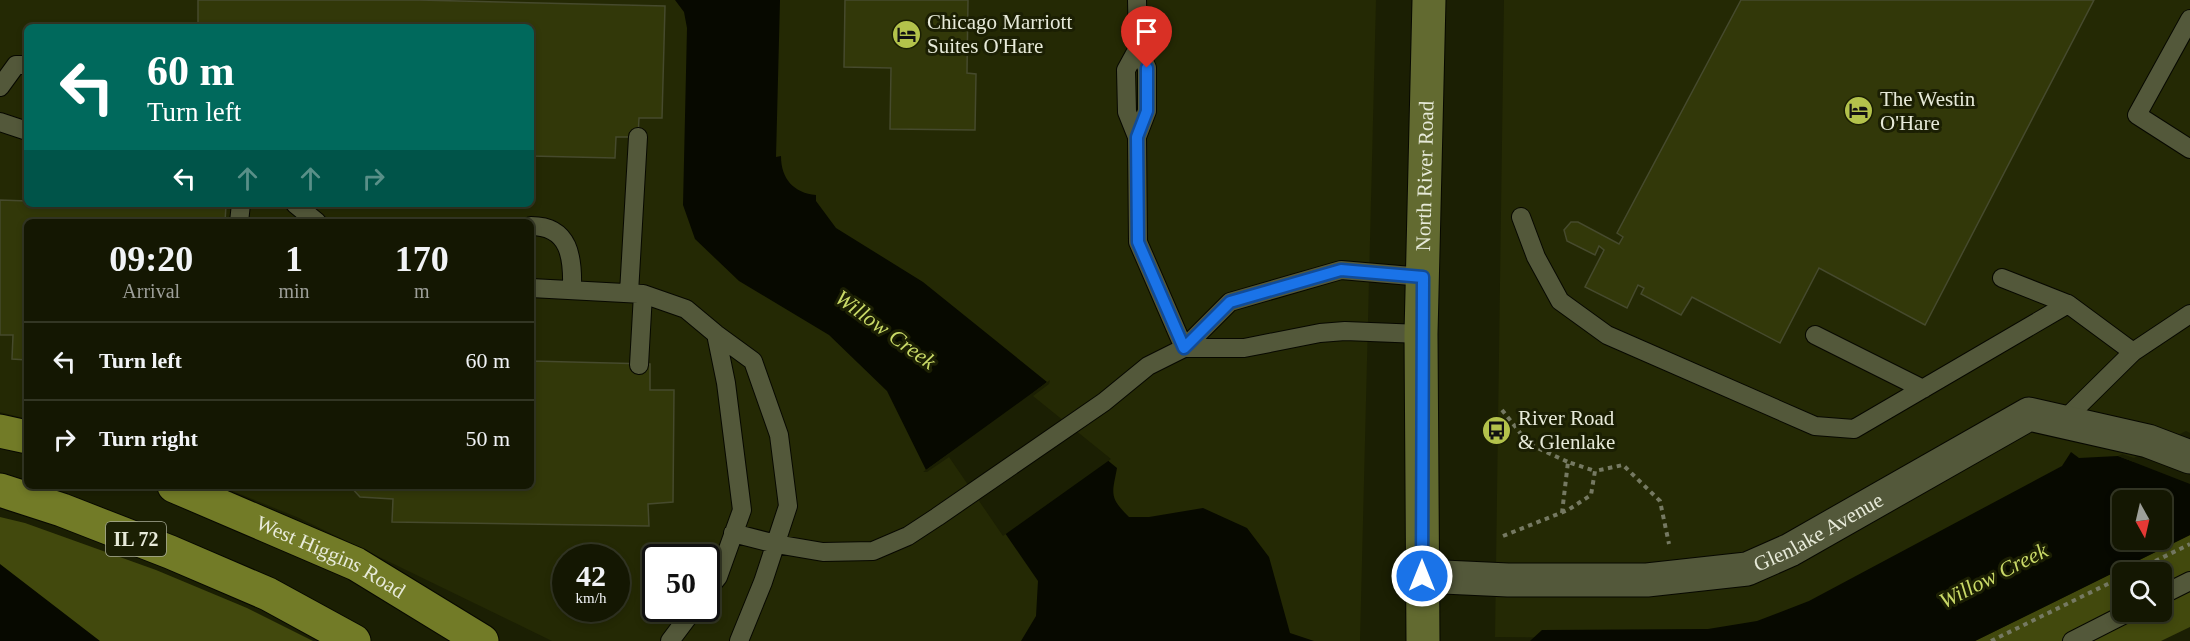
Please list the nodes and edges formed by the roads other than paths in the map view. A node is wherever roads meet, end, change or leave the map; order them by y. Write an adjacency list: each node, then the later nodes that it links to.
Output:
1 (1137, 0): 24 (lane)
2 (1429, 0): 14 (main road, North River Road)
3 (2190, 19): 9 (lane)
4 (24, 65): 5 (lane)
5 (0, 87)
6 (0, 122): 7 (lane)
7 (24, 130)
8 (638, 137): 18 (lane)
9 (2190, 149)
10 (299, 207): 12 (lane)
11 (1521, 217): 27 (lane)
12 (313, 219)
13 (534, 226): 17 (lane)
14 (1423, 277): 22 (main road, North River Road); 24 (lane)
15 (2002, 278): 19 (lane)
16 (534, 288): 17 (lane)
17 (572, 289): 18 (lane)
18 (636, 293): 21 (lane); 26 (lane)
19 (2068, 304): 25 (lane); 27 (lane)
20 (2190, 314): 25 (lane)
21 (716, 334): 34 (lane); 35 (lane)
22 (1421, 334): 24 (lane); 37 (main road, North River Road)
23 (1815, 335): 27 (lane)
24 (1184, 348): 35 (lane)
25 (2133, 352): 28 (lane)
26 (639, 365)
27 (1923, 389)
28 (2063, 421): 31 (street, Glenlake Avenue); 37 (street, Glenlake Avenue)
29 (0, 430): 30 (main road)
30 (24, 436)
31 (2190, 457)
32 (181, 489): 43 (main road, West Higgins Road)
33 (0, 490): 42 (main road, IL 72)
34 (734, 533): 35 (lane); 36 (lane)
35 (776, 543): 45 (lane)
36 (720, 572)
37 (1422, 576): 46 (main road, North River Road)
38 (2190, 581): 39 (lane)
39 (2172, 590)
40 (2112, 621): 47 (lane)
41 (684, 622): 44 (lane)
42 (354, 641)
43 (482, 641)
44 (669, 641)
45 (739, 641)
46 (1423, 641)
47 (2072, 641)

